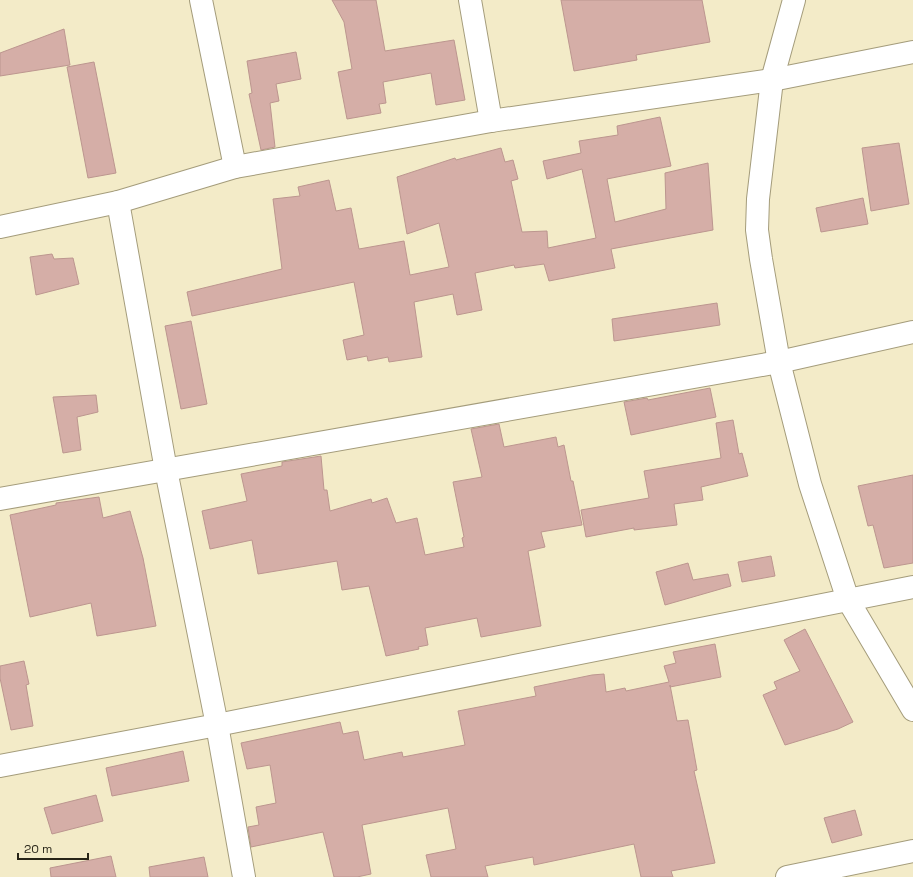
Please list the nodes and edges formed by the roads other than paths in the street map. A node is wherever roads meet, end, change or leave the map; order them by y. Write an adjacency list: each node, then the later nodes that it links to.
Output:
1 (201, 0): 7 (street)
2 (470, 0): 6 (street)
3 (794, 0): 5 (street)
4 (913, 52): 5 (street)
5 (772, 80): 6 (street); 11 (street)
6 (491, 122): 7 (street)
7 (235, 168): 8 (street)
8 (118, 202): 9 (street); 12 (street)
9 (0, 227)
10 (913, 332): 11 (street)
11 (779, 362): 12 (street); 15 (street)
12 (166, 470): 13 (street); 17 (street)
13 (0, 499)
14 (913, 587): 15 (street)
15 (848, 600): 16 (street); 17 (street)
16 (913, 710)
17 (217, 725): 18 (street); 20 (street)
18 (0, 766)
19 (913, 851): 21 (street)
20 (244, 877)
21 (787, 877)

